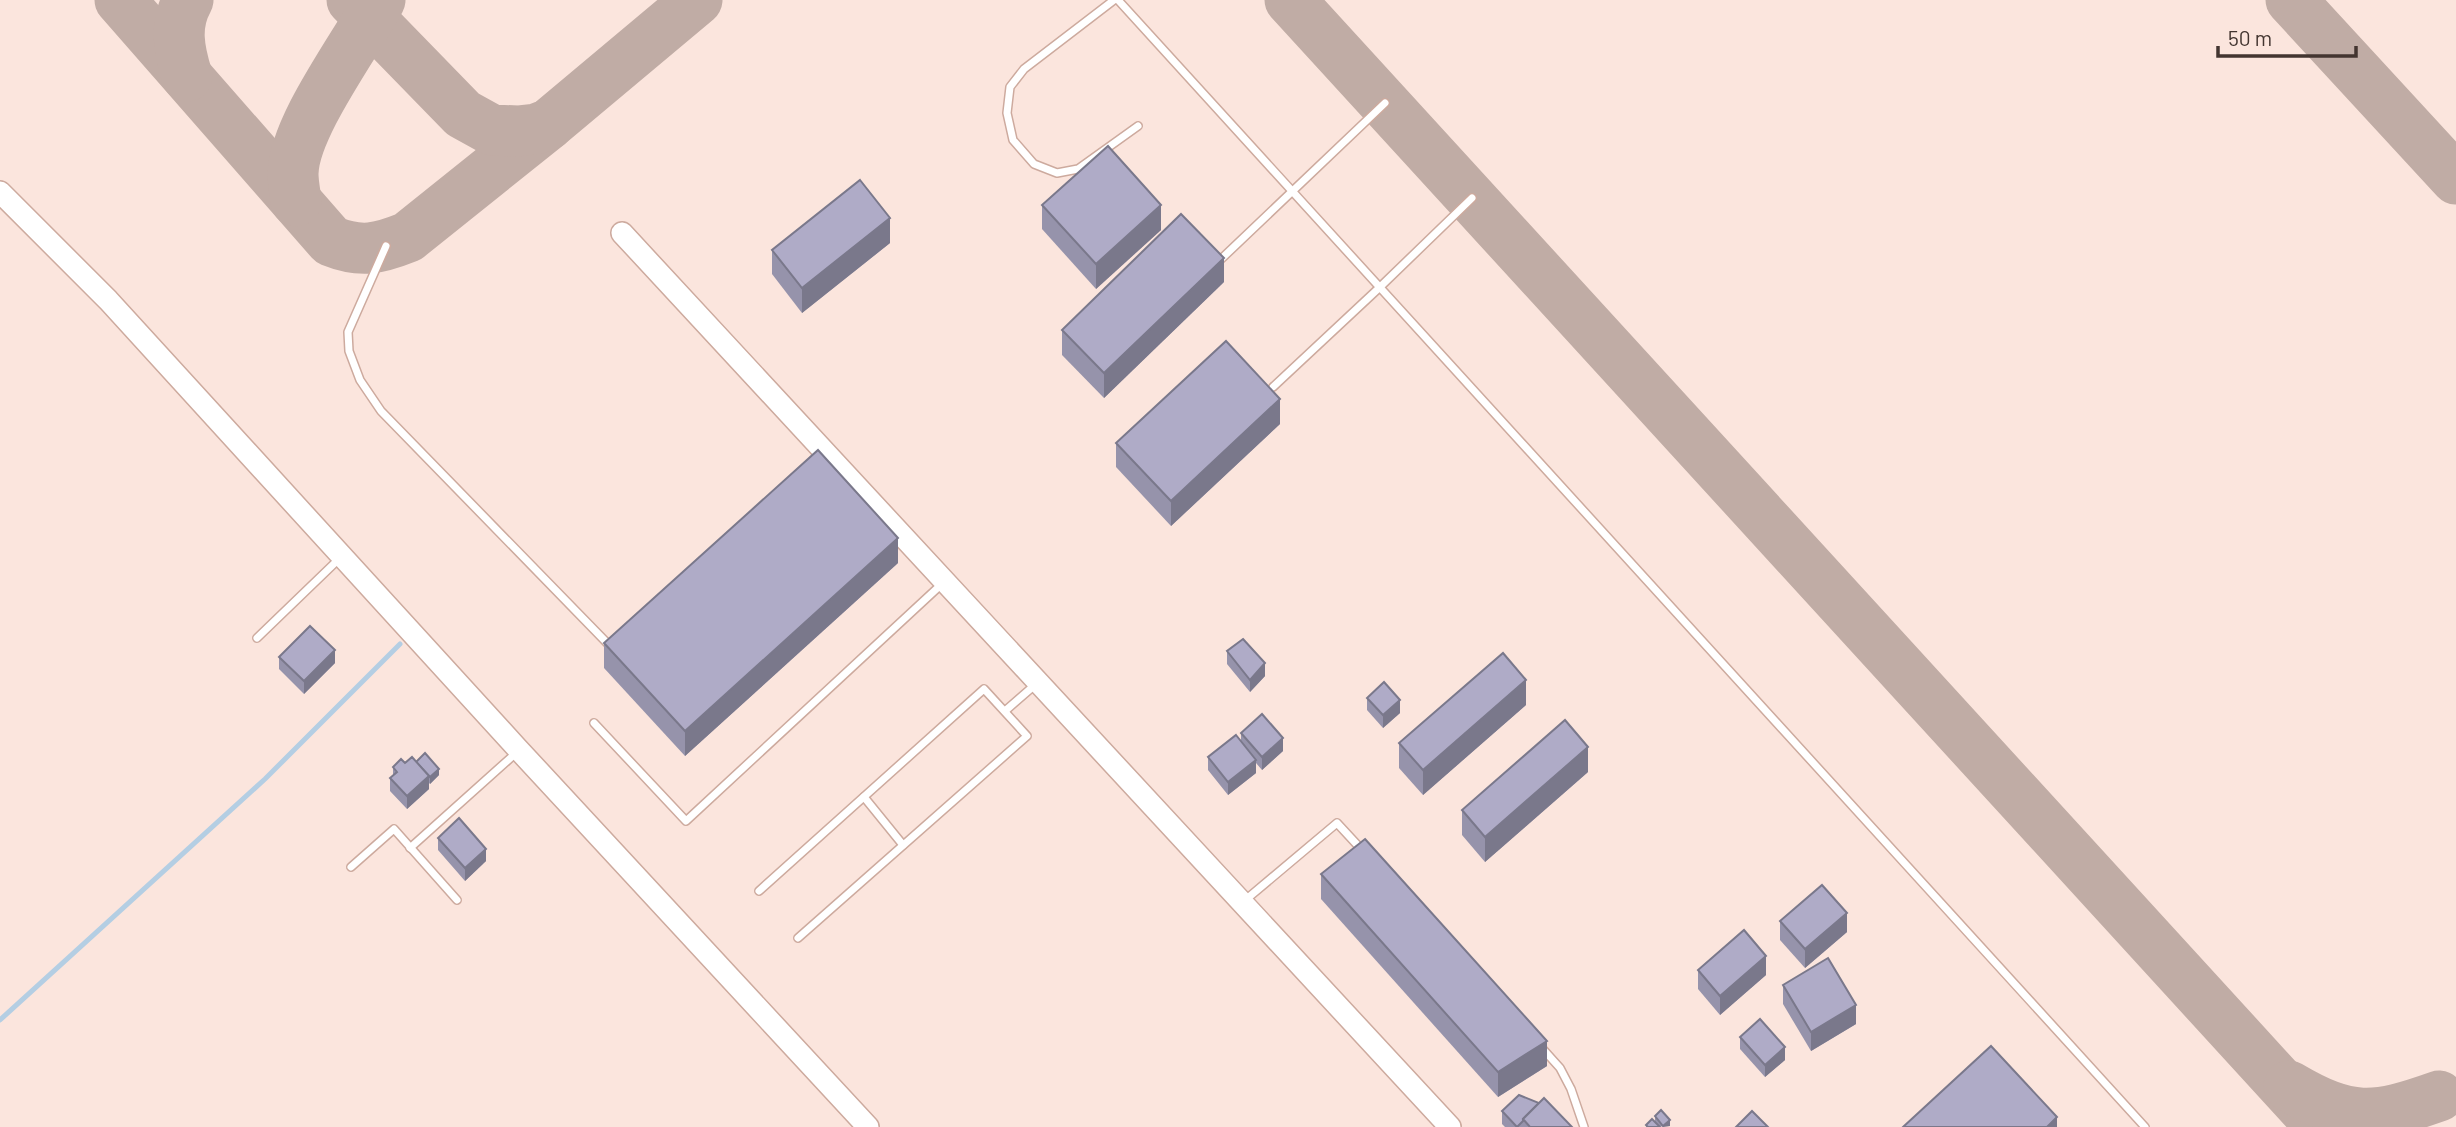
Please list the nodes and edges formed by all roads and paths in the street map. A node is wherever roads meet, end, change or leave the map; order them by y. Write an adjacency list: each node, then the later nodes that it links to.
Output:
1 (1116, 0): 3 (lane); 5 (lane)
2 (1385, 103): 5 (lane)
3 (1138, 126)
4 (0, 192): 12 (street)
5 (1291, 192): 9 (lane); 10 (lane)
6 (1472, 198): 10 (lane)
7 (622, 233): 13 (street)
8 (386, 246): 14 (lane)
9 (1215, 265)
10 (1379, 288): 11 (lane); 33 (lane)
11 (1273, 387)
12 (341, 556): 15 (lane); 19 (street)
13 (945, 582): 16 (street); 18 (lane)
14 (619, 636)
15 (257, 638)
16 (1038, 682): 17 (lane); 27 (street)
17 (1005, 711): 20 (lane); 21 (lane)
18 (594, 723)
19 (519, 750): 22 (lane); 30 (street)
20 (864, 797): 21 (lane); 25 (lane)
21 (903, 845): 28 (lane)
22 (410, 848): 24 (lane); 26 (lane)
23 (1365, 854): 27 (lane)
24 (351, 867)
25 (759, 891)
26 (457, 900)
27 (1243, 903): 31 (street)
28 (798, 938)
29 (1532, 1037): 32 (lane)
30 (868, 1127)
31 (1451, 1127)
32 (1584, 1127)
33 (2145, 1127)

